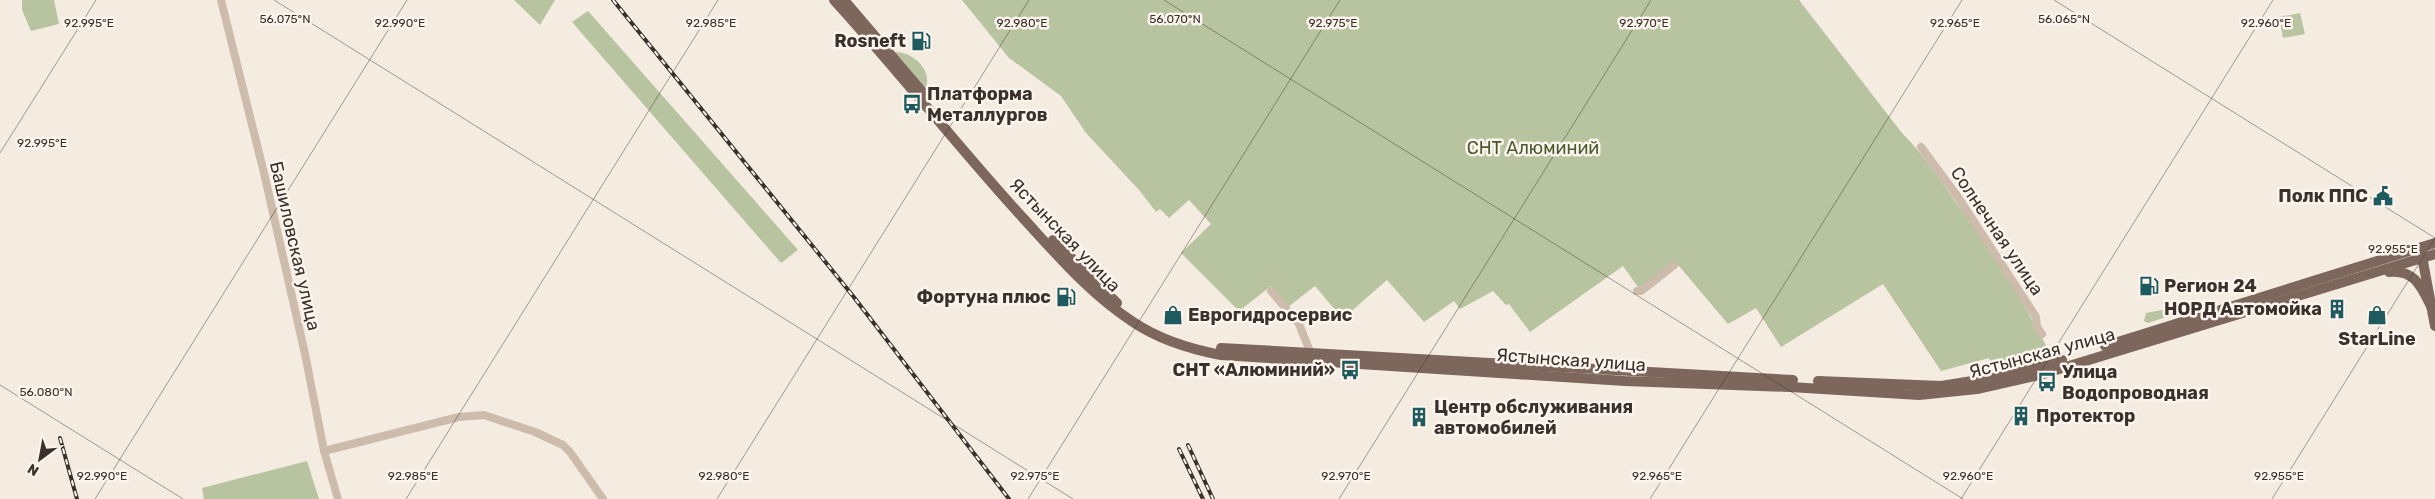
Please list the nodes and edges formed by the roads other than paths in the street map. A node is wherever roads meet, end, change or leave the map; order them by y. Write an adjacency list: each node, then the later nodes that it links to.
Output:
1 (221, 0): 17 (street, Башиловская улица)
2 (834, 0): 9 (main road, Ястынская улица)
3 (844, 0): 16 (main road, Ястынская улица)
4 (1921, 147): 15 (street, Солнечная улица)
5 (2435, 244): 6 (main road, Ястынская улица)
6 (2421, 252): 7 (main road, Ястынская улица); 9 (main road, Ястынская улица); 13 (main road); 16 (main road, Ястынская улица)
7 (2435, 254)
8 (1674, 265): 12 (street)
9 (2362, 276): 13 (main road)
10 (2435, 286): 13 (main road)
11 (1270, 291): 16 (street)
12 (1637, 291)
13 (2433, 310): 14 (main road)
14 (2435, 326)
15 (2042, 334)
16 (1311, 354)
17 (324, 451): 18 (street, Башиловская улица); 19 (street)
18 (338, 499)
19 (603, 499)

